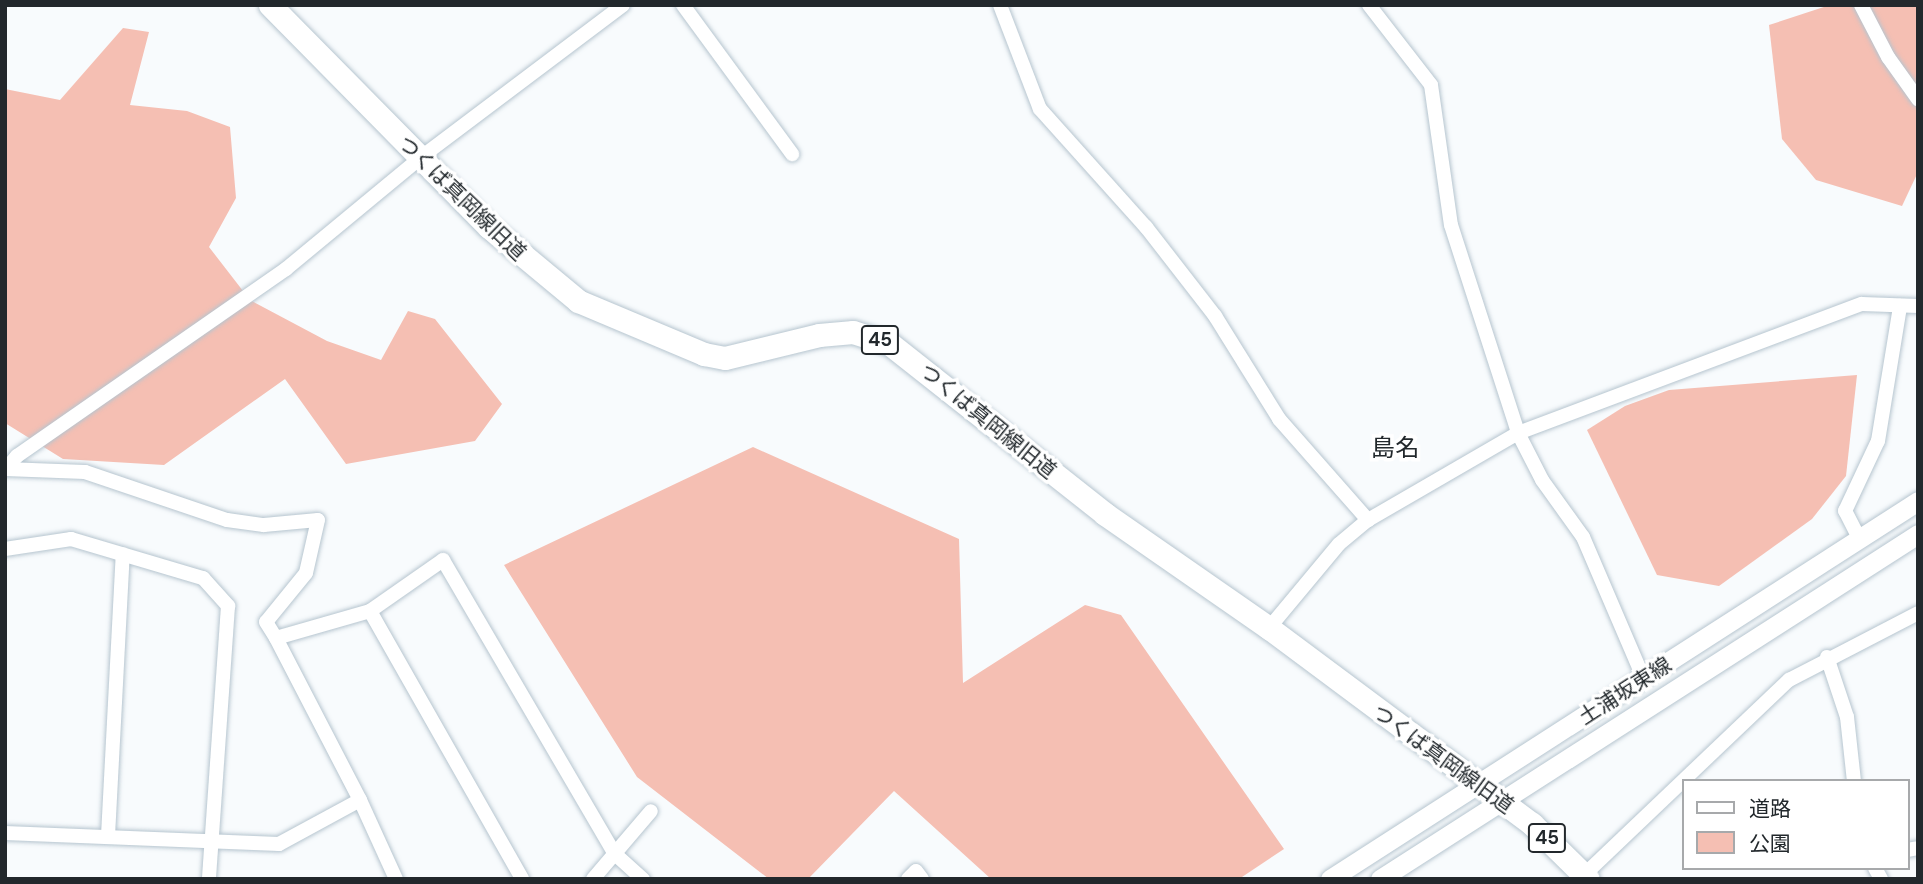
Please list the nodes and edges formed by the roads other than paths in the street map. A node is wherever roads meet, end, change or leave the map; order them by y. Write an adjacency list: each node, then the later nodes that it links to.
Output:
1 (270, 5): 9 (main road, つくば真岡線旧道 / 45)
2 (683, 5): 8 (street)
3 (1000, 5): 15 (street)
4 (1369, 5): 12 (street)
5 (1861, 5): 7 (street)
6 (618, 6): 9 (street)
7 (1918, 99)
8 (792, 154)
9 (420, 158): 13 (street); 22 (main road, つくば真岡線旧道 / 45)
10 (1900, 306): 11 (street); 12 (street); 17 (street)
11 (1918, 306)
12 (1518, 433): 15 (street); 25 (street)
13 (5, 469): 23 (street)
14 (1918, 501): 17 (main road, 土浦坂東線)
15 (1368, 520): 22 (street)
16 (1918, 534): 31 (main road, 土浦坂東線)
17 (1860, 540): 25 (main road, 土浦坂東線)
18 (5, 549): 19 (street)
19 (123, 554): 34 (street); 35 (street)
20 (370, 611): 23 (street); 36 (street); 40 (street)
21 (1918, 613): 24 (street)
22 (1269, 628): 29 (main road, つくば真岡線旧道 / 45)
23 (276, 638): 30 (street)
24 (1827, 657): 26 (street); 27 (street)
25 (1644, 679): 29 (main road, 土浦坂東線)
26 (1686, 779)
27 (1854, 779)
28 (1682, 783): 37 (street)
29 (1477, 785): 31 (main road, つくば真岡線旧道 / 45); 45 (main road, 土浦坂東線)
30 (360, 800): 35 (street); 39 (street)
31 (1501, 802): 37 (main road, つくば真岡線旧道 / 45); 46 (main road, 土浦坂東線)
32 (651, 811): 36 (street)
33 (5, 833): 34 (street)
34 (108, 836): 35 (street)
35 (211, 844): 38 (street)
36 (615, 854): 41 (street); 42 (street)
37 (1586, 876)
38 (209, 879)
39 (397, 879)
40 (522, 879)
41 (593, 879)
42 (643, 879)
43 (908, 879): 44 (street)
44 (922, 879)
45 (1330, 879)
46 (1380, 879)

